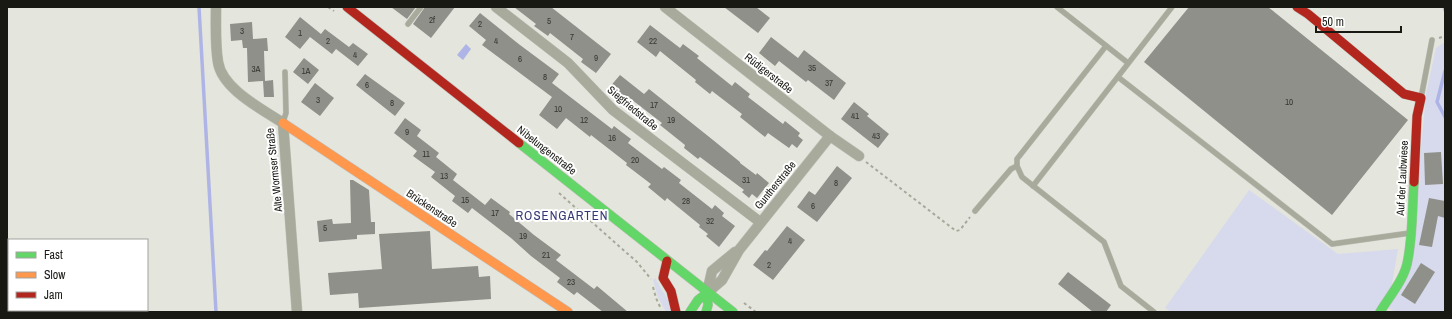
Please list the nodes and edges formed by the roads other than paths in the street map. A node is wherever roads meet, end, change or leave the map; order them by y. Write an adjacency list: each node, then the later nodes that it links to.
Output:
1 (216, 7): 16 (street, Alte Wormser Straße)
2 (347, 7): 24 (street, Nibelungenstraße)
3 (421, 7): 9 (lane)
4 (496, 7): 22 (street, Siegfriedstraße)
5 (665, 7): 17 (street, Rüdigerstraße)
6 (1056, 7): 11 (lane)
7 (1172, 7): 12 (lane)
8 (1297, 7): 15 (street)
9 (408, 24)
10 (1432, 40): 15 (lane, Auf der Laubwiese)
11 (1106, 46): 12 (lane); 19 (lane)
12 (1128, 63): 14 (lane)
13 (284, 72): 16 (lane)
14 (1118, 77): 20 (lane); 23 (lane)
15 (1421, 98): 23 (street, Auf der Laubwiese)
16 (283, 123): 26 (street, Alte Wormser Straße); 27 (street, Brückenstraße)
17 (830, 136): 18 (street, Rüdigerstraße); 22 (street, Guntherstraße)
18 (859, 156)
19 (1017, 166): 20 (lane); 21 (lane)
20 (1033, 186): 32 (lane)
21 (975, 211)
22 (760, 222): 25 (street, Guntherstraße)
23 (1410, 233): 33 (street, Auf der Laubwiese)
24 (667, 261): 25 (street, Nibelungenstraße); 28 (street)
25 (707, 293): 29 (street); 30 (street); 31 (street, Nibelungenstraße)
26 (298, 312)
27 (568, 312)
28 (676, 312)
29 (690, 312)
30 (706, 312)
31 (733, 312)
32 (1154, 312)
33 (1380, 312)

